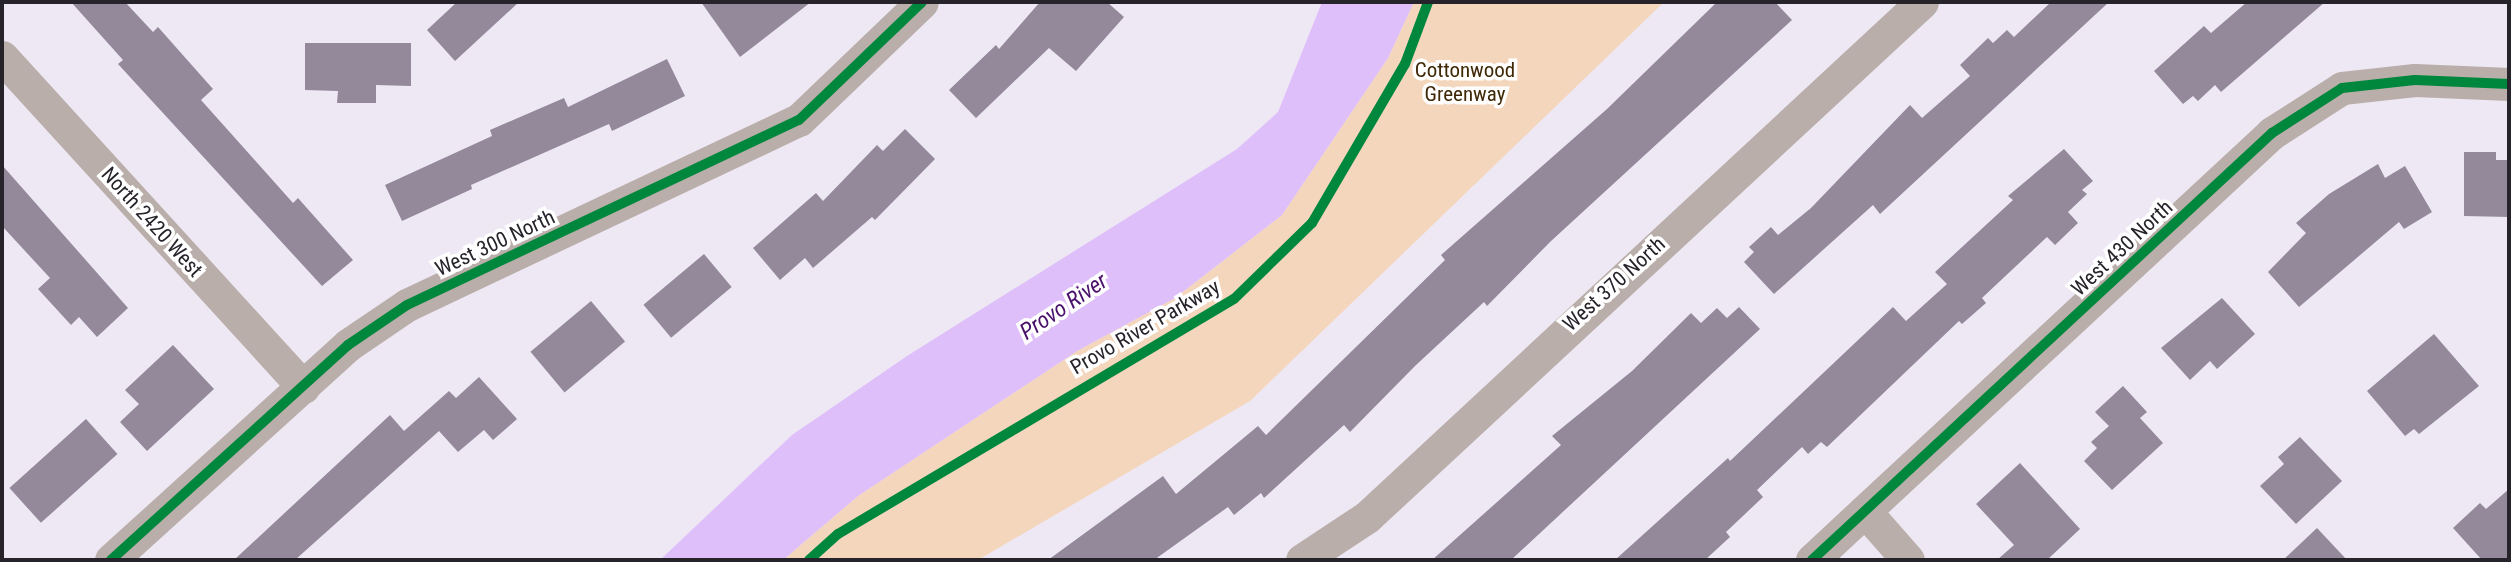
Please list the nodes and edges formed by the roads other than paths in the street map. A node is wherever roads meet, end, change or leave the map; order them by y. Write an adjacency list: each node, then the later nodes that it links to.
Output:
1 (922, 2): 5 (street, West 300 North)
2 (1922, 2): 8 (street, West 370 North)
3 (2, 57): 5 (street, North 2420 West)
4 (2509, 84): 6 (street, West 430 North)
5 (303, 387): 7 (street, West 300 North)
6 (1865, 511): 9 (street, West 430 North); 10 (street)
7 (111, 560)
8 (1302, 560)
9 (1812, 560)
10 (1908, 560)

